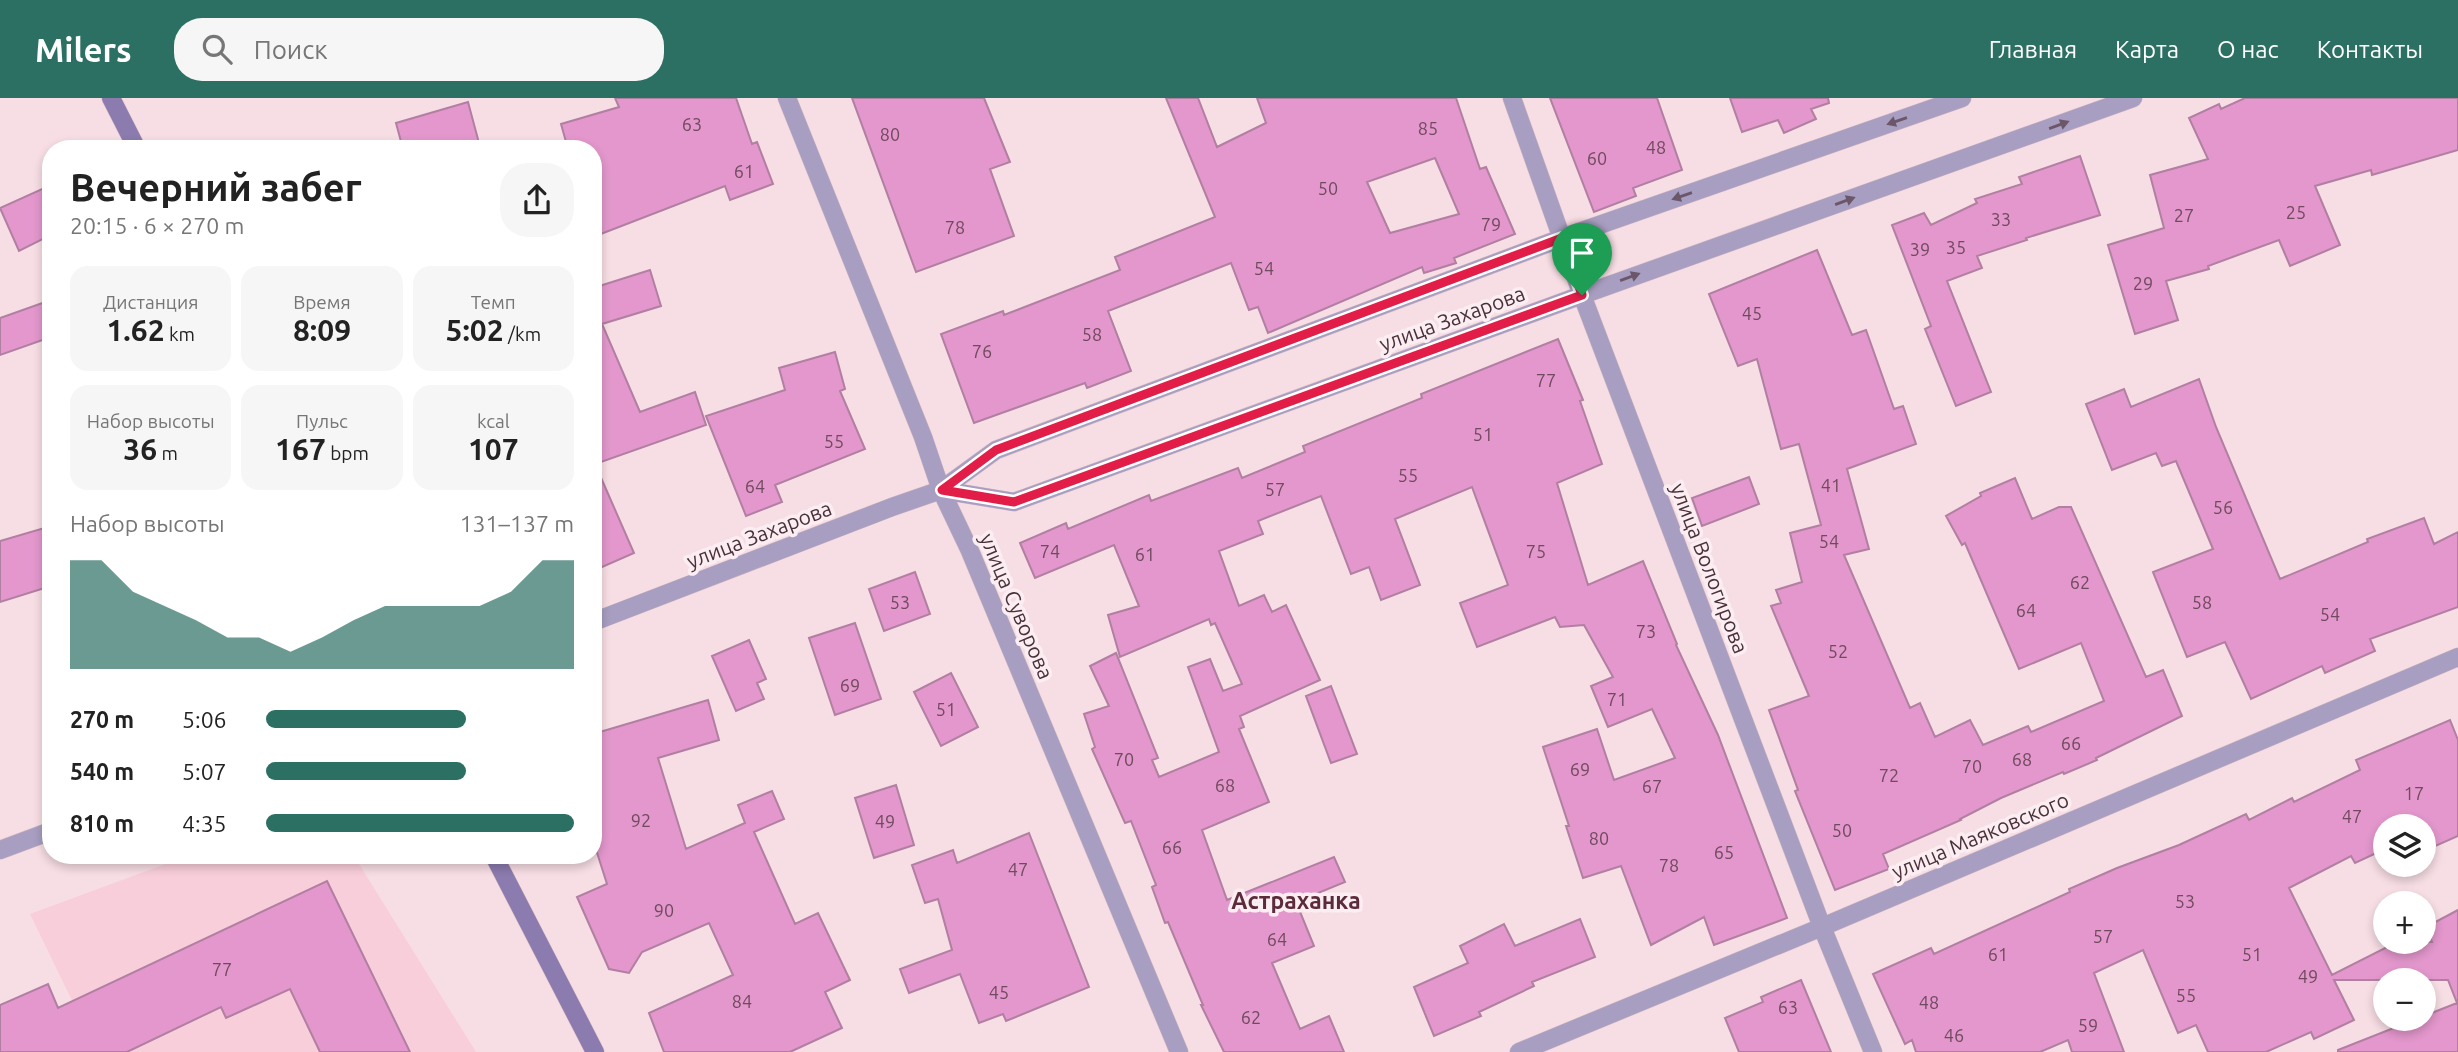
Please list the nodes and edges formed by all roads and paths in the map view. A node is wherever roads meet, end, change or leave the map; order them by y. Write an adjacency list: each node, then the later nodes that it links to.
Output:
1 (111, 98): 6 (street)
2 (787, 98): 9 (street, улица Суворова)
3 (1512, 98): 7 (street, улица Вологирова)
4 (1962, 98): 7 (street, улица Захарова, one-way to 7)
5 (2133, 98): 8 (street, улица Захарова, one-way to 5)
6 (132, 140)
7 (1562, 238): 8 (street, улица Вологирова); 9 (street, улица Захарова)
8 (1582, 295): 9 (street, улица Захарова); 15 (street, улица Вологирова)
9 (942, 490): 10 (street, улица Захарова); 17 (street, улица Суворова)
10 (602, 619)
11 (2458, 657): 15 (street, улица Маяковского)
12 (42, 834): 13 (street)
13 (0, 850)
14 (498, 864): 16 (street)
15 (1822, 927): 18 (street, улица Маяковского); 19 (street, улица Вологирова)
16 (595, 1052)
17 (1179, 1052)
18 (1519, 1052)
19 (1873, 1052)

